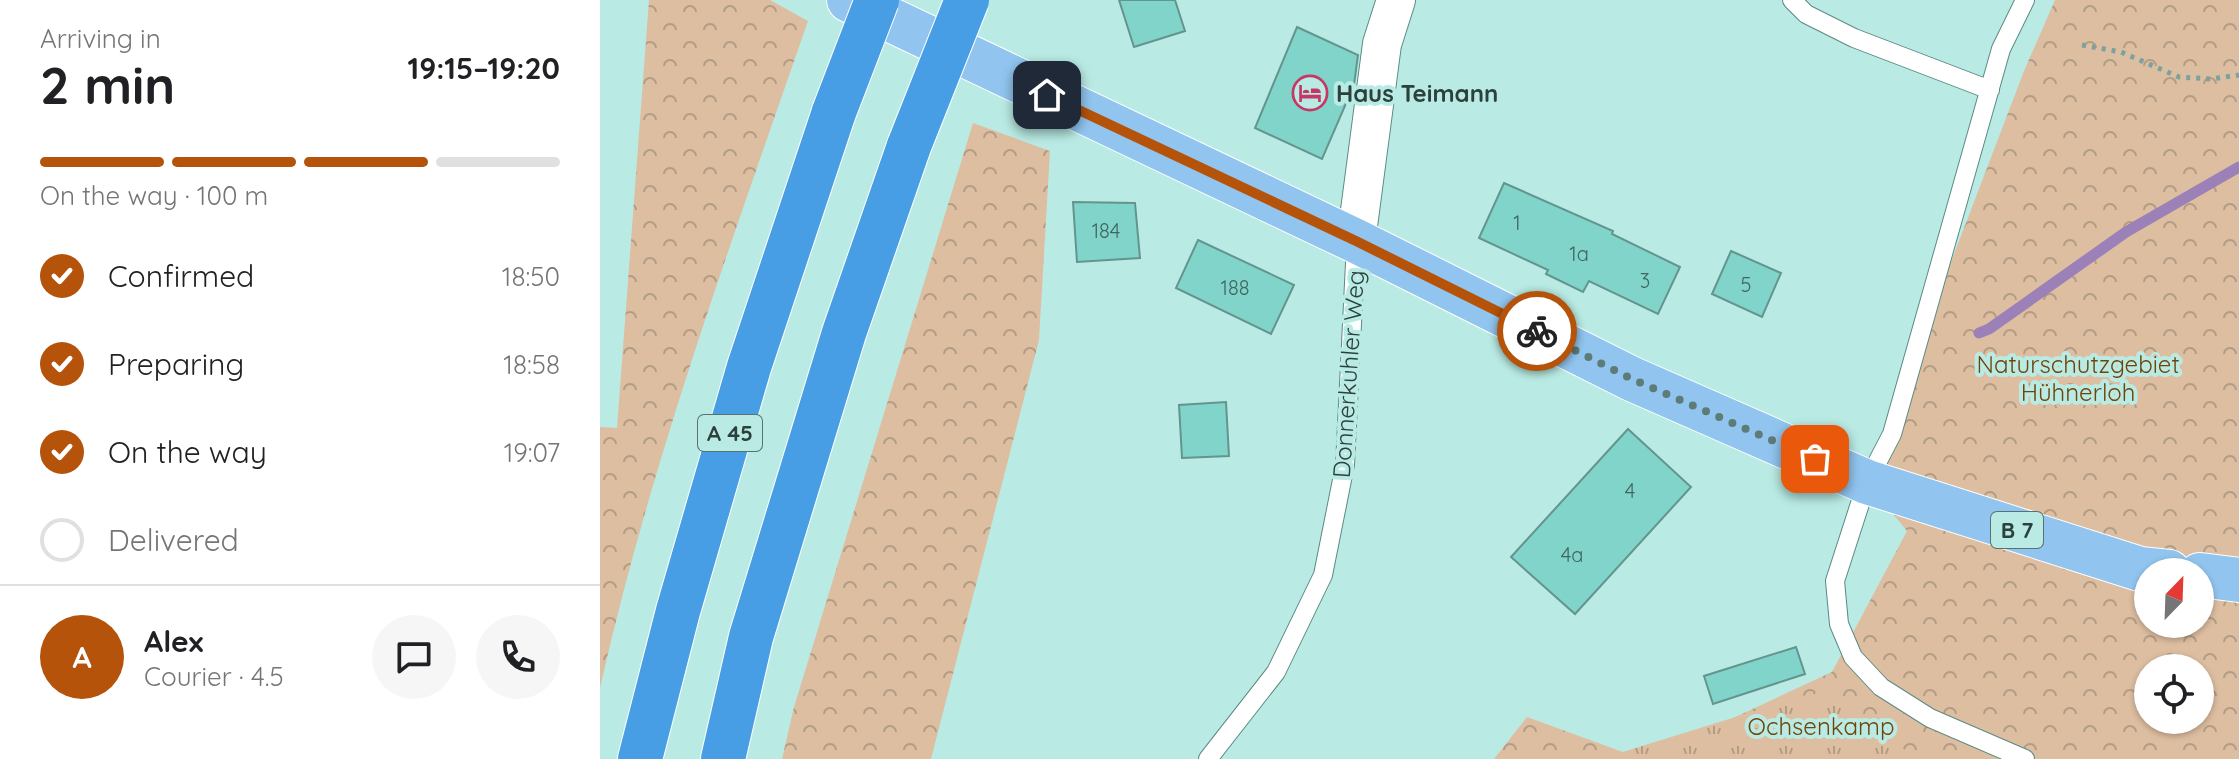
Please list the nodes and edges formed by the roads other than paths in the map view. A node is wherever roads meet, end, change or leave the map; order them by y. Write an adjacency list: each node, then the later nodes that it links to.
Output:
1 (849, 0): 8 (main road, B 7)
2 (877, 0): 13 (highway, A 45, bridge)
3 (967, 0): 14 (highway, bridge)
4 (1396, 0): 8 (street)
5 (1792, 0): 7 (lane)
6 (2025, 0): 7 (lane)
7 (1990, 90): 9 (lane)
8 (1356, 241): 9 (main road, B 7); 15 (lane, Donnerkuhler Weg)
9 (1867, 482): 10 (main road, B 7); 16 (lane)
10 (2134, 567)
11 (2214, 577): 12 (main road)
12 (2239, 580)
13 (640, 759)
14 (723, 759)
15 (1208, 759)
16 (2025, 759)

